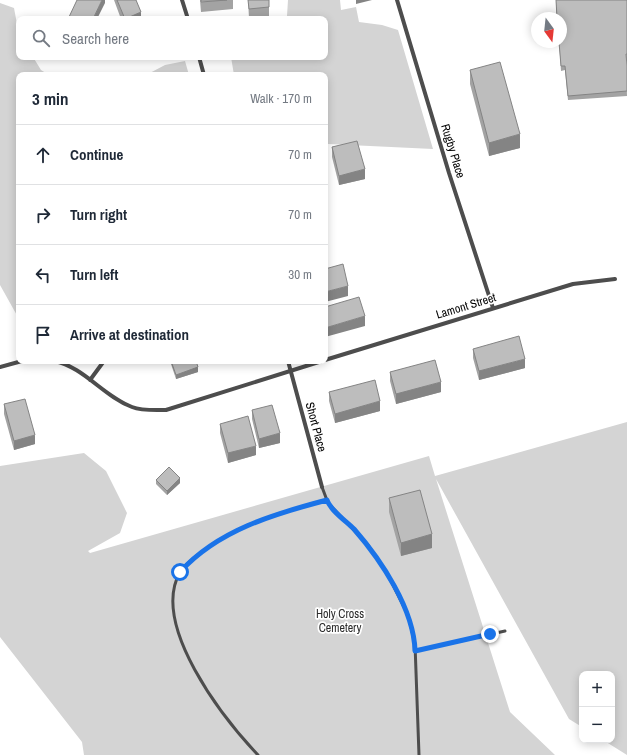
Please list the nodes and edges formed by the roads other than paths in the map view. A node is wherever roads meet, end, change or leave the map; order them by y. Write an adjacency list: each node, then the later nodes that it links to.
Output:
1 (182, 0): 3 (street)
2 (397, 0): 7 (street, Rugby Place)
3 (187, 16)
4 (200, 60): 5 (street)
5 (203, 72)
6 (615, 279): 7 (street, Lamont Street)
7 (493, 308): 8 (street, Lamont Street)
8 (328, 360)
9 (16, 363): 14 (street)
10 (64, 364): 16 (street, Lamont Street)
11 (102, 364): 16 (street)
12 (289, 364): 15 (street, Short Place)
13 (314, 364): 15 (street, Lamont Street)
14 (0, 367)
15 (291, 371): 16 (street, Lamont Street); 17 (street, Short Place)
16 (90, 380)
17 (322, 487): 18 (lane)
18 (327, 500): 20 (lane); 21 (lane)
19 (505, 631): 20 (lane)
20 (415, 651): 22 (lane)
21 (258, 755)
22 (419, 755)

